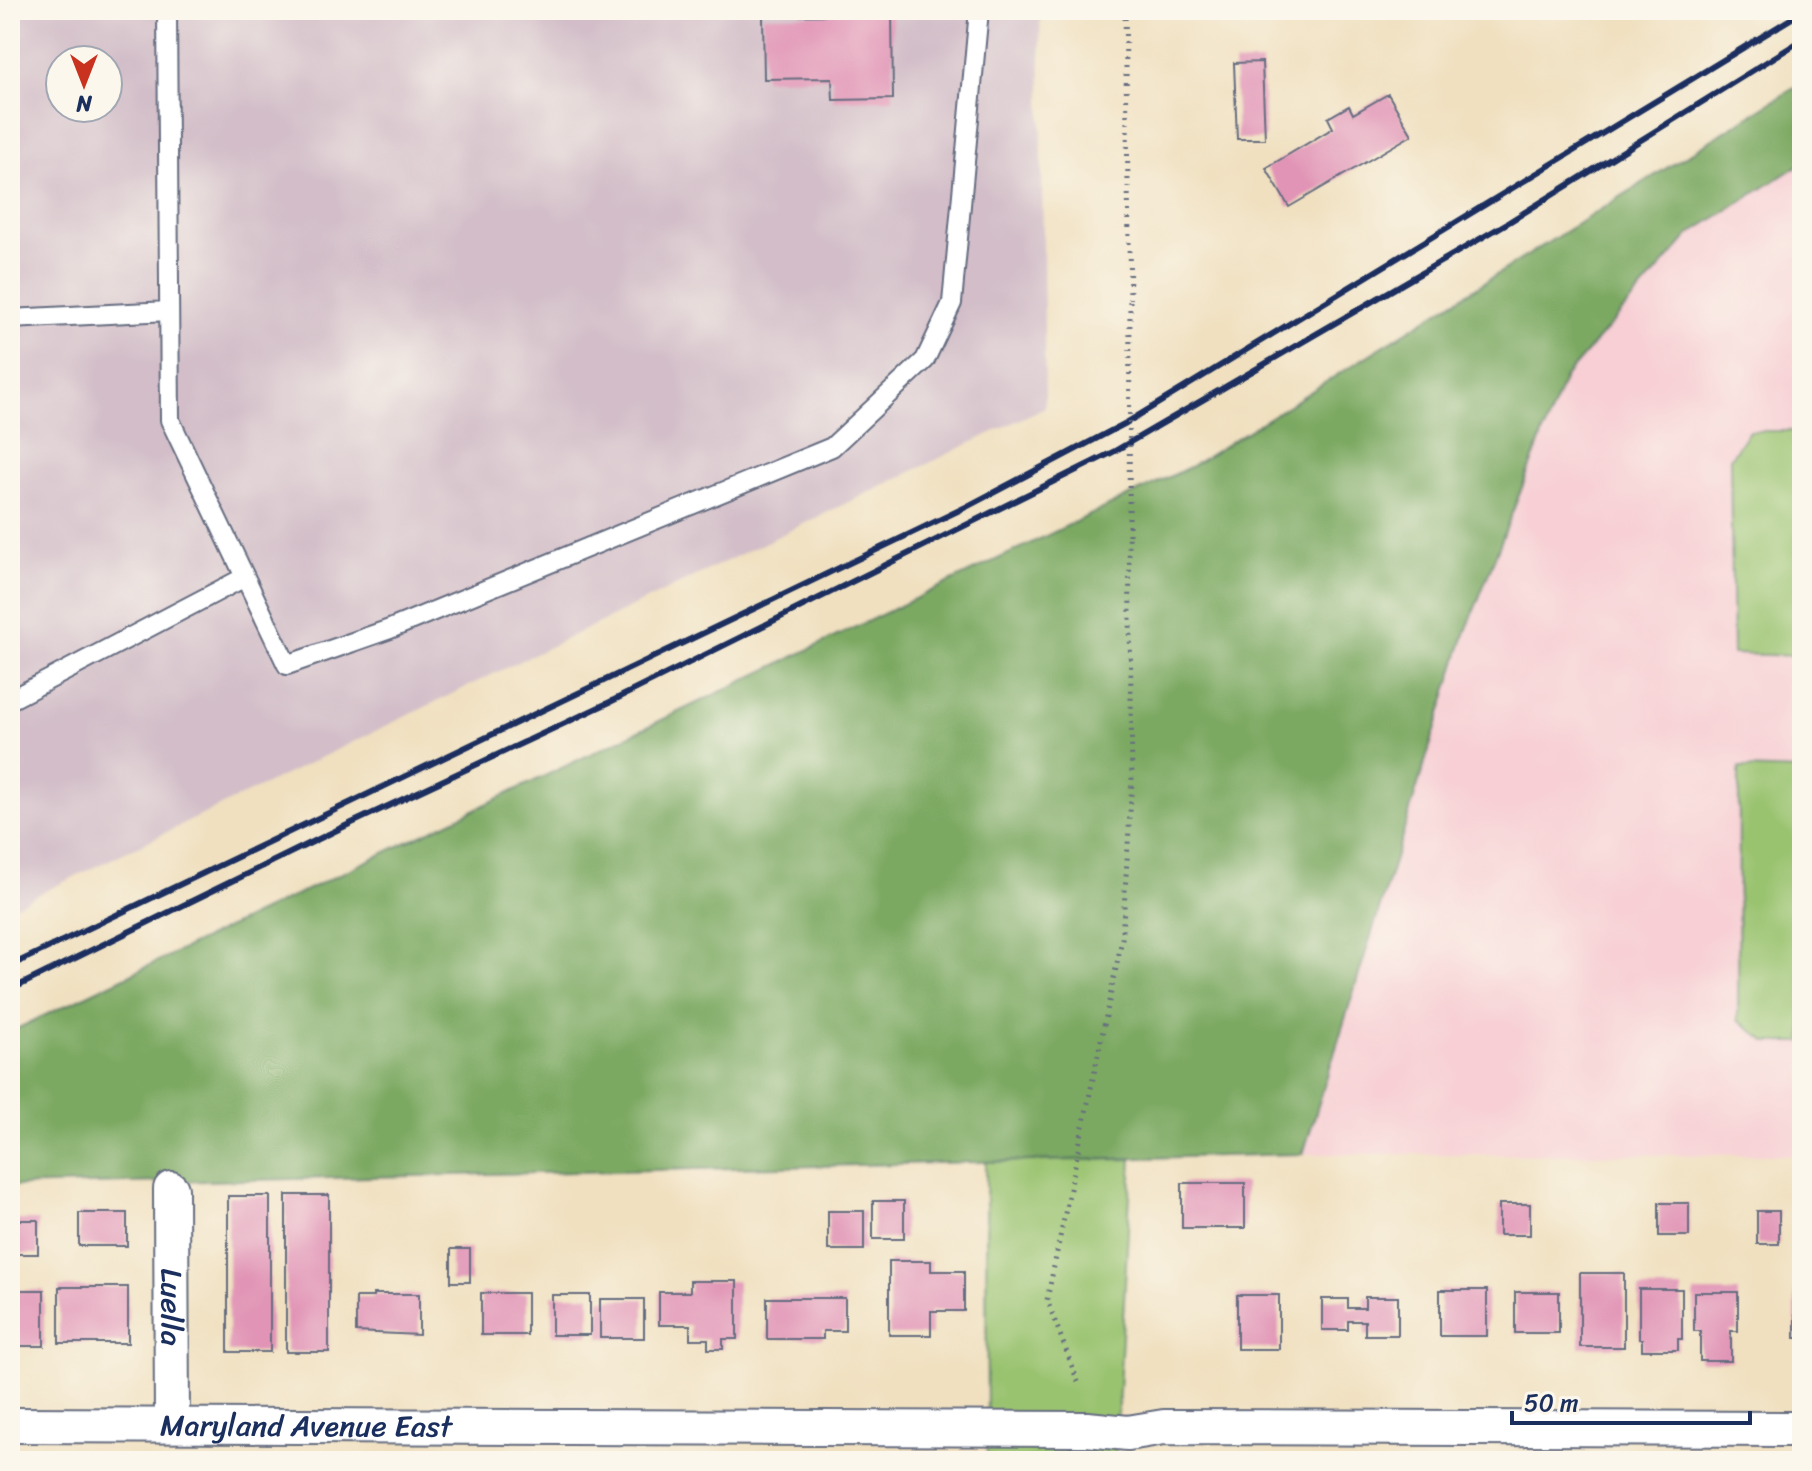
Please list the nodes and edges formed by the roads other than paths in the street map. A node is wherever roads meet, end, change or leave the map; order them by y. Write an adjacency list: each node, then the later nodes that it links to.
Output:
1 (167, 10): 3 (lane)
2 (979, 10): 5 (lane)
3 (169, 311): 4 (lane); 5 (lane)
4 (10, 319)
5 (245, 577): 6 (lane)
6 (10, 700)
7 (171, 1189): 9 (street, Luella)
8 (10, 1425): 9 (street, Maryland Avenue East)
9 (172, 1425): 11 (street, Maryland Avenue East)
10 (1802, 1429): 11 (street, Maryland Avenue East)
11 (1128, 1447)

